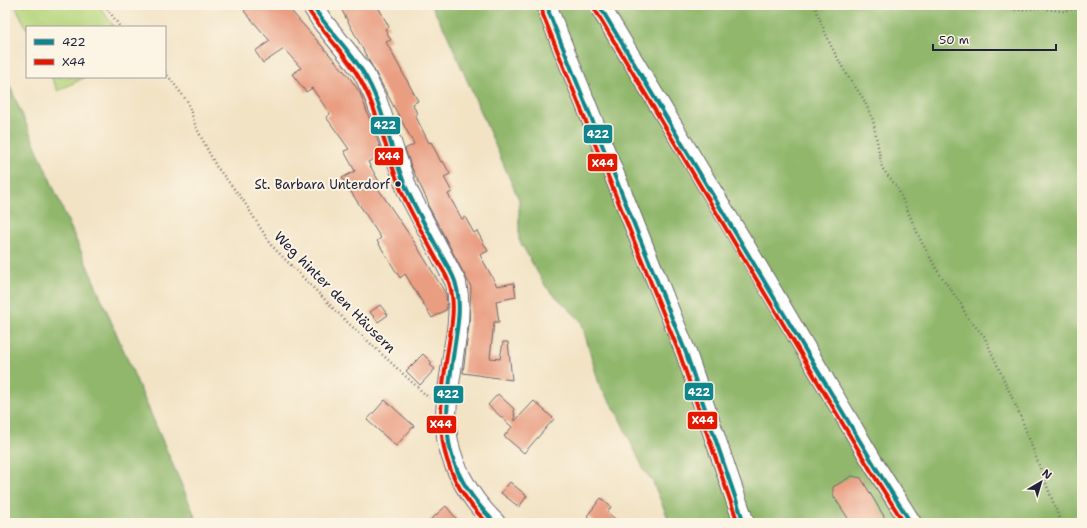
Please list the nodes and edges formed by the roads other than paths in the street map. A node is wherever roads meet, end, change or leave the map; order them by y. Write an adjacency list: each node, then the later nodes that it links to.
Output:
1 (312, 5): 4 (street)
2 (548, 5): 5 (street)
3 (599, 5): 6 (street)
4 (495, 523)
5 (744, 523)
6 (911, 523)

